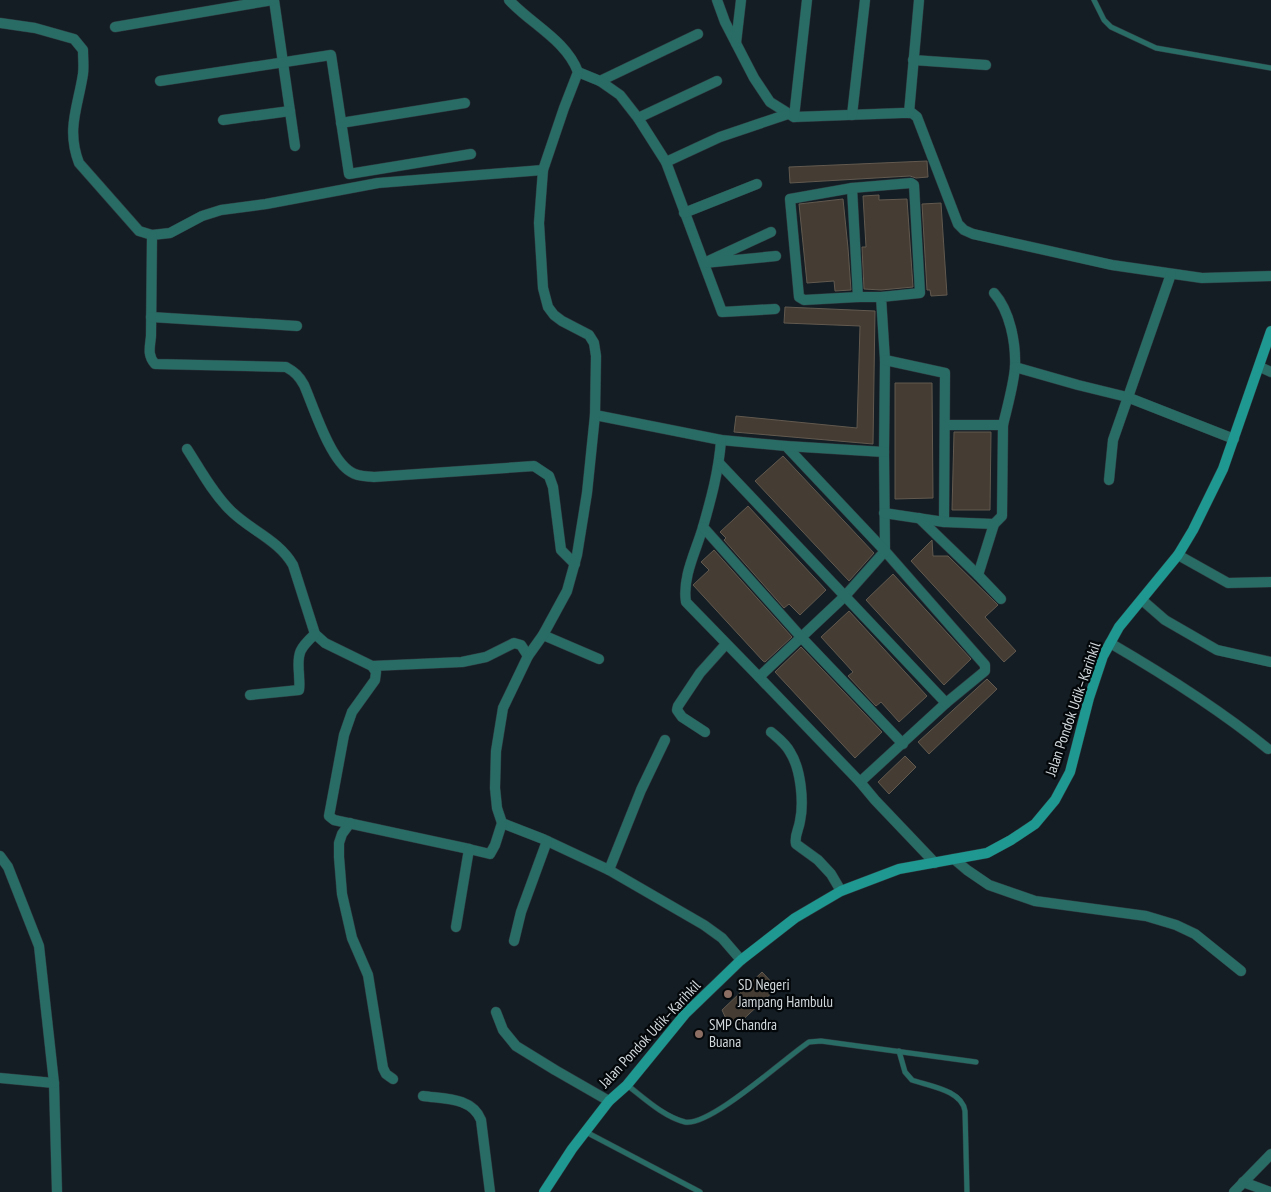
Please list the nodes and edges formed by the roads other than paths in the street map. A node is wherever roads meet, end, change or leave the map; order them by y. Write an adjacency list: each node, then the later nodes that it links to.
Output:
1 (274, 0): 10 (street); 14 (street)
2 (509, 0): 17 (street)
3 (717, 0): 12 (street)
4 (742, 0): 12 (street)
5 (807, 0): 25 (street)
6 (865, 0): 24 (street)
7 (919, 0): 13 (street)
8 (1094, 0): 16 (lane)
9 (0, 23): 37 (street)
10 (115, 27)
11 (698, 34): 18 (street)
12 (736, 43): 25 (street)
13 (913, 60): 15 (street); 23 (street)
14 (283, 62): 20 (street); 22 (street); 28 (street)
15 (986, 65)
16 (1271, 68)
17 (578, 72): 18 (street); 32 (street)
18 (600, 81): 26 (street)
19 (717, 81): 26 (street)
20 (160, 82)
21 (465, 103): 28 (street)
22 (290, 111): 27 (street); 29 (street)
23 (909, 113): 24 (street); 40 (street)
24 (852, 115): 25 (street)
25 (791, 116): 31 (street)
26 (638, 118): 31 (street)
27 (223, 120)
28 (341, 123): 30 (street)
29 (295, 146)
30 (471, 154)
31 (666, 162): 35 (street)
32 (543, 170): 37 (street); 54 (street)
33 (757, 184): 35 (street)
34 (852, 188): 43 (street); 43 (street); 44 (street)
35 (684, 213): 39 (street)
36 (771, 232): 39 (street)
37 (152, 235): 46 (street)
38 (776, 256): 39 (street)
39 (704, 264): 45 (street)
40 (1171, 274): 41 (street); 53 (street)
41 (1271, 276)
42 (994, 293): 50 (street)
43 (858, 297): 44 (street)
44 (881, 298): 49 (street)
45 (775, 309)
46 (151, 317): 47 (street); 71 (street)
47 (297, 326)
48 (1271, 331): 51 (street, Jalan Pondok Udik–Karihkil)
49 (885, 360): 55 (street); 61 (street)
50 (1015, 367): 53 (street); 56 (street)
51 (1260, 367): 52 (street); 57 (street, Jalan Pondok Udik–Karihkil)
52 (1271, 372)
53 (1127, 396): 57 (street); 63 (street)
54 (595, 415): 58 (street); 71 (street)
55 (945, 425): 56 (street); 66 (street)
56 (1003, 425): 67 (street)
57 (1234, 439): 70 (street, Jalan Pondok Udik–Karihkil)
58 (721, 440): 59 (street); 62 (street)
59 (786, 446): 61 (street); 69 (street)
60 (187, 448): 77 (street)
61 (884, 452): 64 (street)
62 (720, 463): 68 (street); 74 (street)
63 (1109, 480)
64 (884, 513): 65 (street); 69 (street)
65 (919, 518): 66 (street); 72 (street)
66 (944, 522): 67 (street)
67 (994, 524): 72 (street)
68 (703, 527): 79 (street); 80 (street)
69 (884, 551): 74 (street); 88 (street)
70 (1178, 555): 73 (street); 76 (street, Jalan Pondok Udik–Karihkil)
71 (575, 564): 78 (street)
72 (978, 575): 75 (street)
73 (1271, 582)
74 (846, 596): 79 (street); 88 (street)
75 (1001, 599)
76 (1142, 600): 81 (street, Jalan Pondok Udik–Karihkil); 84 (street)
77 (315, 634): 85 (street); 87 (street)
78 (543, 635): 82 (street); 83 (street)
79 (800, 637): 86 (street); 92 (street)
80 (726, 644): 86 (street); 89 (street)
81 (1110, 644): 93 (street); 100 (street, Jalan Pondok Udik–Karihkil)
82 (528, 656): 85 (street); 95 (street)
83 (599, 659)
84 (1271, 662)
85 (372, 666): 96 (street)
86 (759, 677): 94 (street)
87 (250, 695)
88 (946, 703): 92 (street)
89 (705, 732)
90 (771, 732): 103 (street)
91 (665, 740): 102 (street)
92 (903, 744): 94 (street)
93 (1268, 749)
94 (860, 782): 101 (street)
95 (502, 822): 97 (street); 98 (street)
96 (350, 823): 98 (street); 112 (street)
97 (547, 841): 102 (street); 105 (street)
98 (469, 849): 104 (street)
99 (0, 856): 113 (street)
100 (954, 859): 101 (street, Jalan Pondok Udik–Karihkil); 107 (street)
101 (935, 862): 103 (street, Jalan Pondok Udik–Karihkil)
102 (608, 870): 106 (street)
103 (841, 891): 106 (street, Jalan Pondok Udik–Karihkil)
104 (456, 927)
105 (514, 941)
106 (741, 960): 114 (street, Jalan Pondok Udik–Karihkil)
107 (1241, 971)
108 (496, 1012): 116 (street)
109 (899, 1051): 110 (lane); 114 (lane); 124 (lane)
110 (976, 1062)
111 (0, 1078): 113 (street)
112 (393, 1079)
113 (54, 1083): 120 (street)
114 (627, 1085): 116 (street, Jalan Pondok Udik–Karihkil)
115 (423, 1096): 121 (street)
116 (609, 1100): 117 (street, Jalan Pondok Udik–Karihkil)
117 (585, 1132): 122 (street, Jalan Pondok Udik–Karihkil); 123 (lane)
118 (1271, 1154): 119 (street)
119 (1243, 1182): 125 (street); 126 (street)
120 (57, 1192)
121 (490, 1192)
122 (544, 1192)
123 (700, 1192)
124 (967, 1192)
125 (1234, 1192)
126 (1270, 1192)

